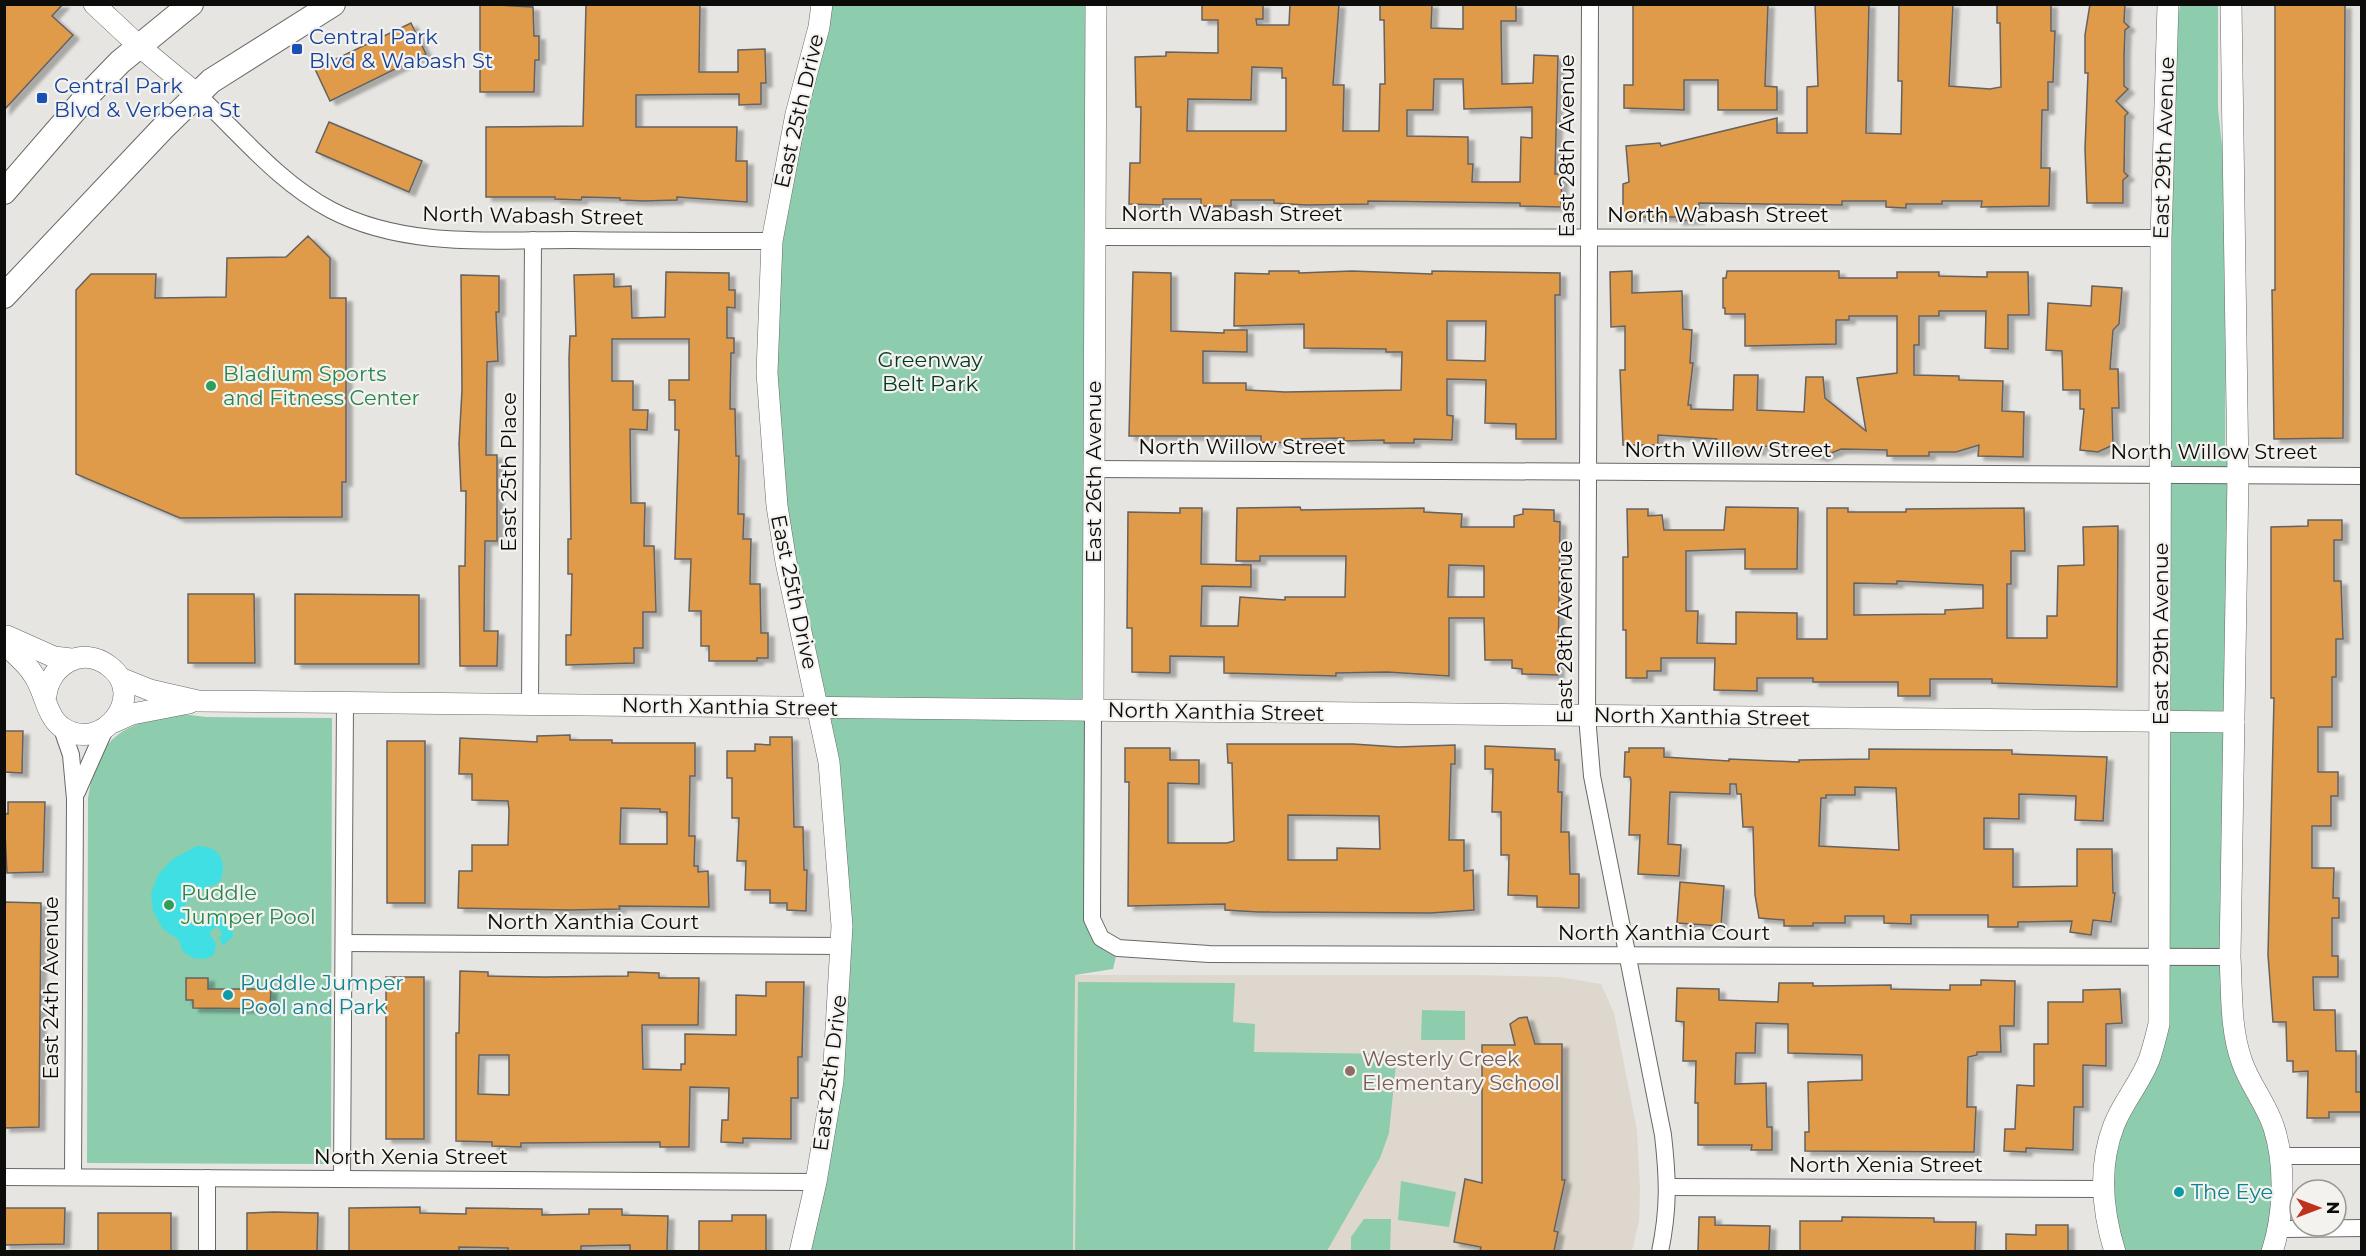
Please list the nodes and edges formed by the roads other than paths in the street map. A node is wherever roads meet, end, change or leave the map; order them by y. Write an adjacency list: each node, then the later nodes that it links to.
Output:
1 (94, 4): 9 (street)
2 (191, 4): 9 (main road)
3 (333, 4): 10 (main road)
4 (822, 4): 16 (street, East 25th Drive)
5 (1096, 4): 12 (street, East 26th Avenue)
6 (1590, 4): 13 (street, East 28th Avenue)
7 (2168, 4): 14 (street, East 29th Avenue)
8 (2231, 4): 21 (street)
9 (140, 47): 10 (street); 11 (main road)
10 (197, 94): 15 (street, North Wabash Street); 17 (main road)
11 (4, 192)
12 (1095, 237): 13 (street, North Wabash Street); 18 (street, East 26th Avenue)
13 (1589, 237): 14 (street, North Wabash Street); 19 (street, East 28th Avenue)
14 (2161, 238): 20 (street, East 29th Avenue)
15 (533, 240): 16 (street, North Wabash Street); 30 (street, East 25th Place)
16 (772, 241): 31 (street, East 25th Drive)
17 (4, 296)
18 (1094, 469): 19 (street, North Willow Street); 32 (street, East 26th Avenue)
19 (1588, 472): 20 (street, North Willow Street); 33 (street, East 28th Avenue)
20 (2162, 475): 21 (street, North Willow Street); 34 (street, East 29th Avenue)
21 (2238, 475): 22 (street, North Willow Street); 35 (street)
22 (2361, 476)
23 (4, 634): 25 (street)
24 (4, 644): 27 (street)
25 (71, 659): 26 (street); 27 (street)
26 (120, 678): 28 (street, North Xanthia Street); 37 (street)
27 (46, 695): 36 (street)
28 (198, 701): 29 (street, North Xanthia Street); 37 (street, North Xanthia Street)
29 (345, 703): 30 (street, North Xanthia Street); 40 (street)
30 (530, 705): 31 (street, North Xanthia Street)
31 (819, 708): 32 (street, North Xanthia Street); 41 (street, East 25th Drive)
32 (1093, 711): 33 (street, North Xanthia Street); 39 (street, East 26th Avenue)
33 (1587, 716): 34 (street, North Xanthia Street); 42 (street, East 28th Avenue)
34 (2160, 721): 35 (street, North Xanthia Street); 43 (street, East 29th Avenue)
35 (2234, 722): 44 (street)
36 (61, 726): 37 (street); 38 (street, East 24th Avenue)
37 (109, 726): 38 (street, East 24th Avenue)
38 (75, 799): 48 (street, East 24th Avenue)
39 (1101, 938): 42 (street, North Xanthia Court)
40 (344, 943): 41 (street, North Xanthia Court); 50 (street)
41 (842, 946): 51 (street, East 25th Drive)
42 (1628, 955): 43 (street, North Xanthia Court); 52 (street, East 28th Avenue)
43 (2158, 957): 44 (street, North Xanthia Court); 53 (street, East 29th Avenue)
44 (2230, 957): 45 (street)
45 (2279, 1156): 46 (street); 54 (street)
46 (2361, 1156)
47 (4, 1177): 48 (street, North Xenia Street)
48 (73, 1177): 49 (street, North Xenia Street)
49 (207, 1178): 50 (street, North Xenia Street); 56 (street)
50 (342, 1179): 51 (street, North Xenia Street)
51 (816, 1182): 57 (street, East 25th Drive)
52 (1669, 1187): 53 (street, North Xenia Street); 58 (street, East 28th Avenue)
53 (2103, 1190): 59 (street, East 29th Avenue)
54 (2278, 1228): 55 (street); 60 (street)
55 (2361, 1228)
56 (207, 1251)
57 (800, 1251)
58 (1660, 1251)
59 (2115, 1251)
60 (2272, 1251)

